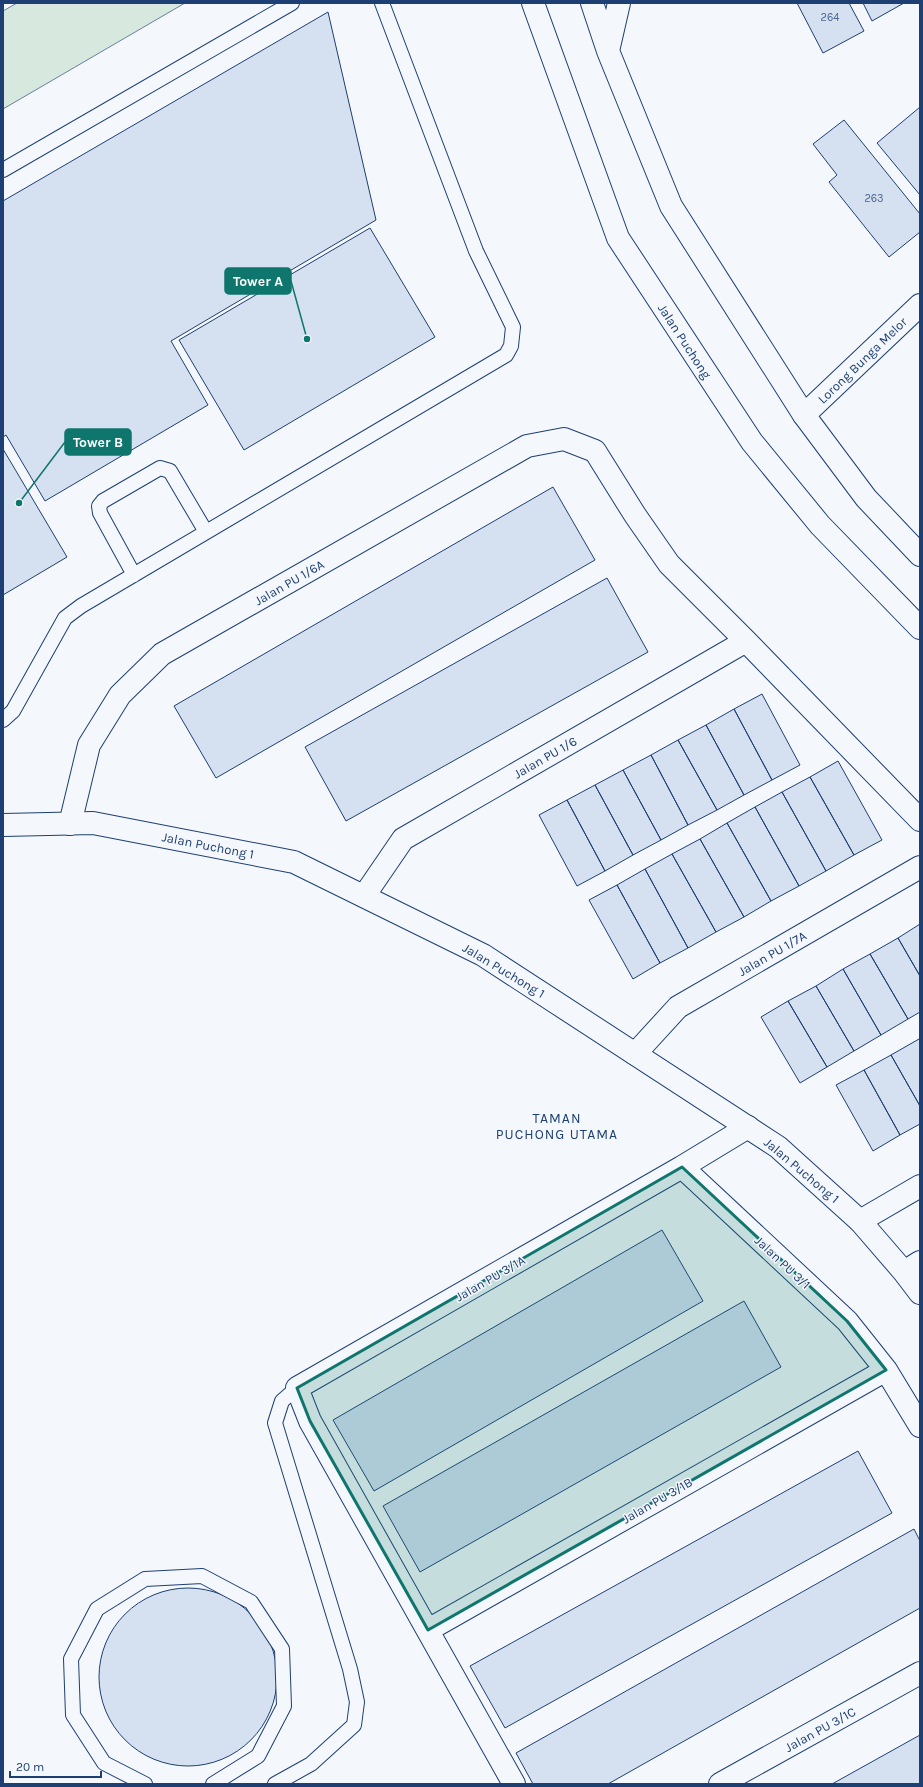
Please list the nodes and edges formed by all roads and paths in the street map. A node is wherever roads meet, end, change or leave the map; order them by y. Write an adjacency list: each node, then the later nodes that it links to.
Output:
1 (292, 3): 7 (lane)
2 (382, 3): 10 (lane)
3 (532, 3): 13 (street, Jalan Puchong)
4 (592, 3): 6 (street)
5 (619, 3): 6 (street)
6 (608, 51): 9 (street)
7 (3, 170)
8 (920, 305): 9 (street, Lorong Bunga Melor)
9 (804, 415): 11 (street)
10 (206, 532): 12 (lane); 12 (lane)
11 (920, 555)
12 (134, 575): 15 (lane)
13 (920, 628)
14 (746, 641): 16 (street); 17 (street, Jalan PU 1/6A); 20 (street, Jalan PU 1/6)
15 (3, 720)
16 (920, 820)
17 (70, 824): 18 (street, Jalan Puchong 1); 20 (street, Jalan Puchong 1)
18 (3, 825)
19 (920, 868): 21 (street, Jalan PU 1/7A)
20 (364, 896): 21 (street, Jalan Puchong 1)
21 (635, 1054): 22 (street, Jalan Puchong 1)
22 (748, 1127): 23 (street); 25 (street, Jalan Puchong 1)
23 (682, 1167): 28 (street, Jalan PU 3/1); 29 (street, Jalan PU 3/1A)
24 (920, 1186): 25 (street)
25 (860, 1221): 26 (street, Jalan Puchong 1)
26 (912, 1267): 27 (street, Jalan Puchong 1)
27 (920, 1293)
28 (886, 1370): 30 (street, Jalan PU 3/1); 31 (street, Jalan PU 3/1B)
29 (297, 1388): 31 (street); 35 (lane)
30 (920, 1426)
31 (428, 1630): 36 (street)
32 (920, 1673): 37 (street, Jalan PU 3/1C)
33 (145, 1784): 34 (lane)
34 (213, 1784)
35 (275, 1784)
36 (514, 1784)
37 (720, 1784)

